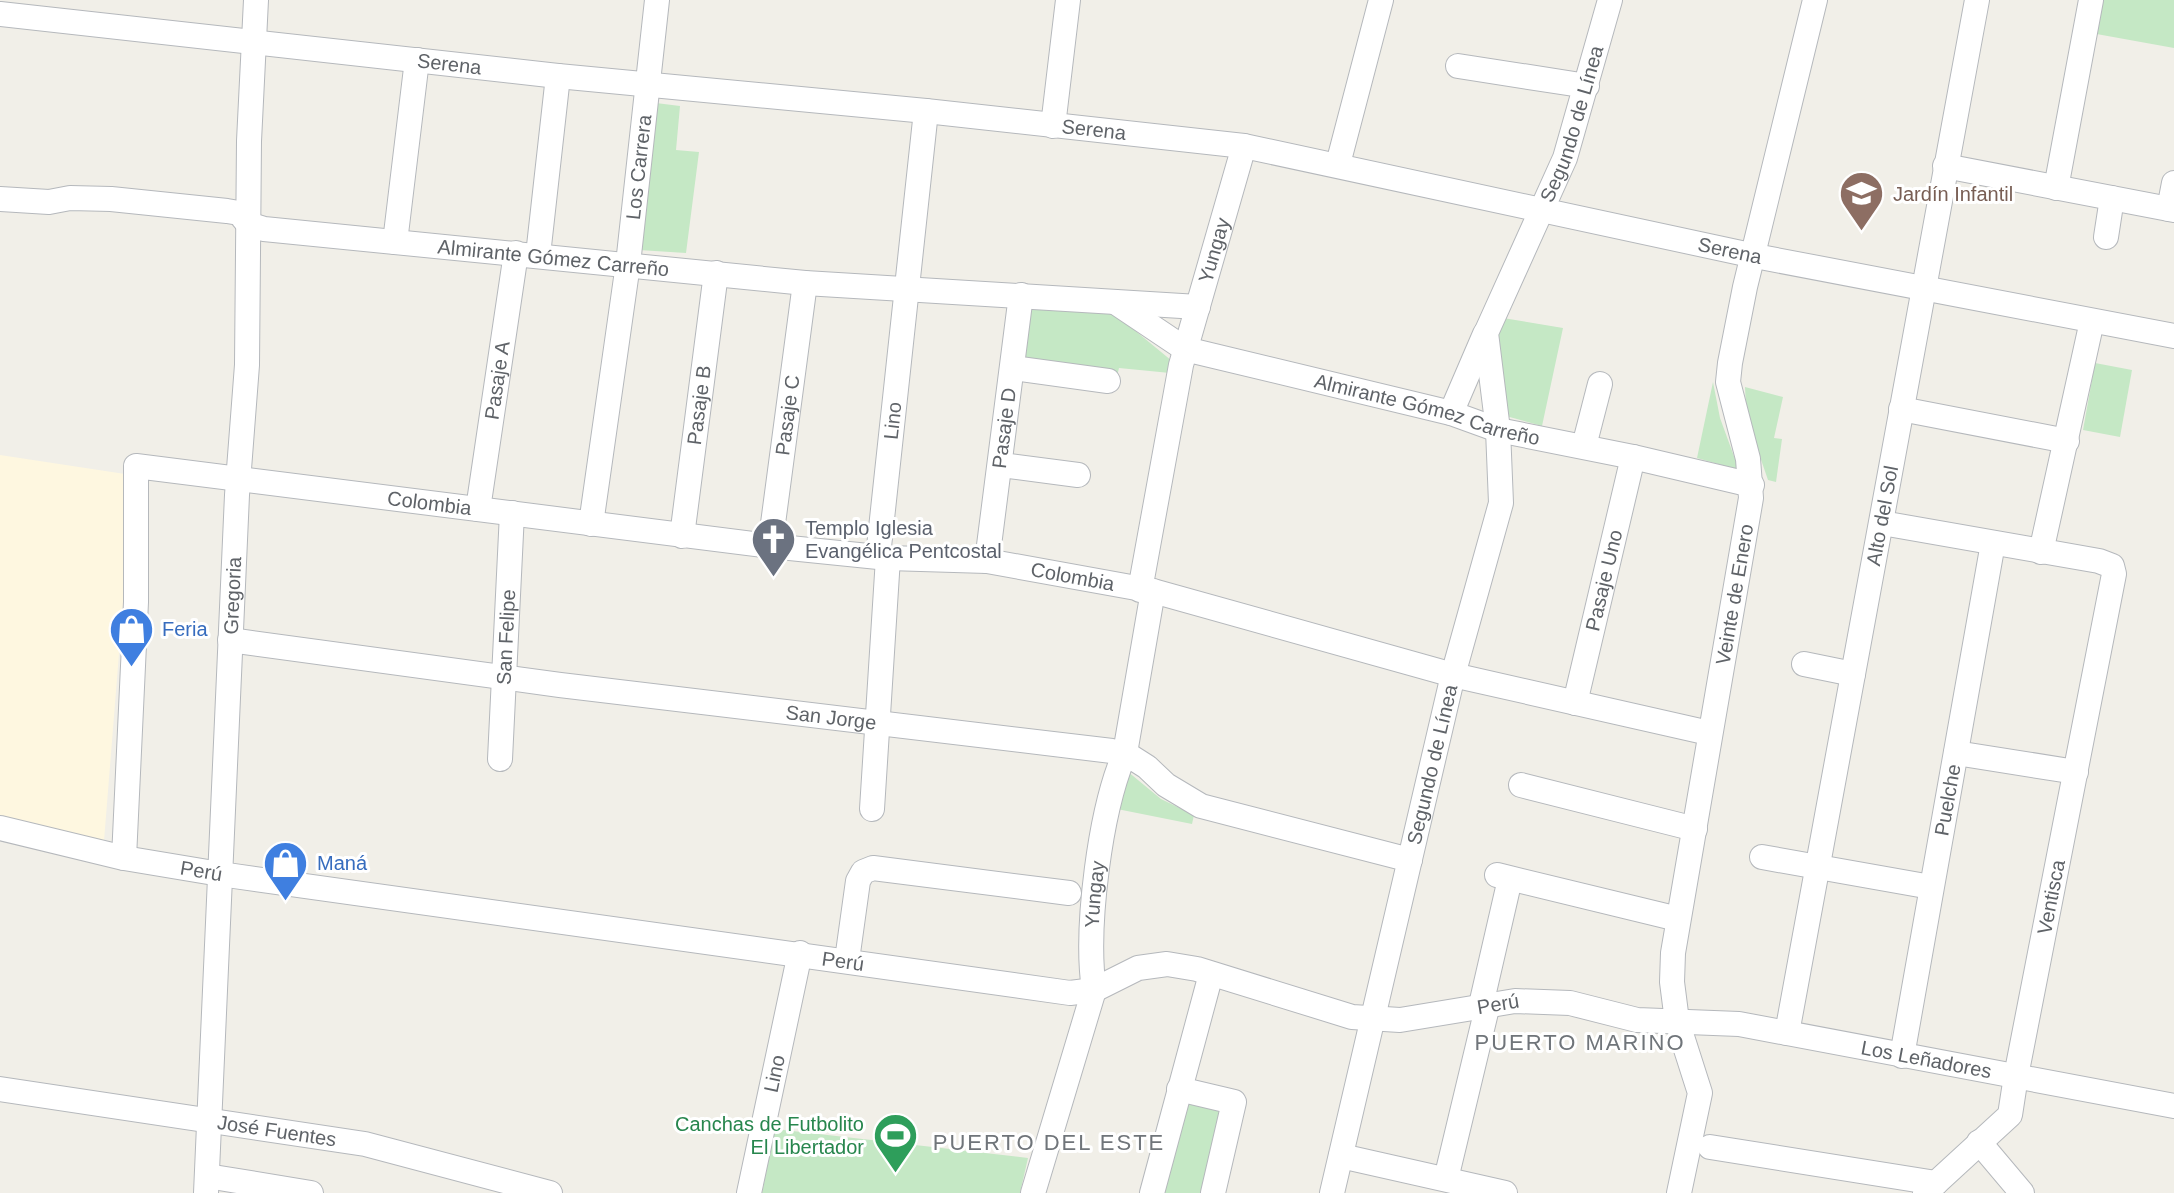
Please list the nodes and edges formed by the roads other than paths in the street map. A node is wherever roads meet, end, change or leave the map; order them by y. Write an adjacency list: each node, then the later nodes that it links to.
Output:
1 (256, 0): 11 (street, Gregoria)
2 (657, 0): 15 (street, Los Carrera)
3 (1068, 0): 18 (street)
4 (1381, 0): 20 (street)
5 (1610, 0): 16 (street, Segundo de Línea)
6 (1815, 0): 32 (street, Veinte de Enero)
7 (1977, 0): 21 (street, Alto del Sol)
8 (2091, 0): 23 (street)
9 (82, 12): 10 (street, Serena); 11 (street, Serena)
10 (0, 14)
11 (253, 42): 12 (street, Serena); 28 (street, Gregoria)
12 (417, 60): 14 (street, Serena); 30 (street)
13 (1458, 66): 16 (street)
14 (558, 76): 15 (street, Serena); 31 (street, Pasaje A)
15 (647, 85): 17 (street, Serena); 33 (street, Los Carrera)
16 (1587, 86): 26 (street, Segundo de Línea)
17 (926, 111): 18 (street, Serena); 36 (street, Lino)
18 (1053, 126): 19 (street, Serena)
19 (1244, 146): 20 (street, Serena); 40 (street, Yungay)
20 (1338, 164): 26 (street, Serena)
21 (1945, 166): 23 (street); 37 (street, Alto del Sol)
22 (2174, 183): 27 (street)
23 (2056, 188): 24 (street)
24 (2112, 198): 27 (street); 29 (street)
25 (0, 199): 28 (street, Almirante Gómez Carreño)
26 (1545, 209): 32 (street, Serena); 42 (street, Segundo de Línea)
27 (2172, 210)
28 (248, 224): 30 (street, Almirante Gómez Carreño); 56 (street, Gregoria)
29 (2106, 237)
30 (395, 242): 31 (street, Almirante Gómez Carreño)
31 (527, 254): 33 (street, Almirante Gómez Carreño); 58 (street, Pasaje A)
32 (1755, 256): 37 (street, Serena); 57 (street, Veinte de Enero)
33 (628, 264): 34 (street, Almirante Gómez Carreño); 61 (street, Los Carrera)
34 (716, 273): 35 (street, Almirante Gómez Carreño); 62 (street, Pasaje B)
35 (805, 283): 36 (street, Almirante Gómez Carreño); 64 (street, Pasaje C)
36 (907, 286): 38 (street, Almirante Gómez Carreño); 66 (street, Lino)
37 (1924, 289): 41 (street, Serena); 48 (street, Alto del Sol)
38 (1021, 295): 39 (street, Almirante Gómez Carreño); 45 (street, Pasaje D)
39 (1115, 302): 40 (street, Almirante Gómez Carreño); 44 (street, Almirante Gómez Carreño)
40 (1198, 307): 44 (street, Yungay)
41 (2092, 321): 43 (street, Serena); 51 (street)
42 (1486, 333): 49 (street, Segundo de Línea); 50 (street, Segundo de Línea)
43 (2174, 336)
44 (1185, 349): 49 (street, Almirante Gómez Carreño); 68 (street, Yungay)
45 (1013, 368): 46 (street); 54 (street, Pasaje D)
46 (1108, 381)
47 (1600, 384): 52 (street)
48 (1901, 409): 51 (street); 60 (street, Alto del Sol)
49 (1451, 413): 50 (street, Almirante Gómez Carreño)
50 (1498, 430): 52 (street, Almirante Gómez Carreño); 72 (street, Segundo de Línea)
51 (2067, 441): 65 (street)
52 (1584, 446): 53 (street, Almirante Gómez Carreño)
53 (1633, 457): 57 (street, Almirante Gómez Carreño); 74 (street, Pasaje Uno)
54 (1001, 465): 55 (street); 67 (street, Pasaje D)
55 (1078, 475)
56 (240, 477): 58 (street, Colombia); 69 (street, Gregoria); 86 (street, Colombia)
57 (1752, 485): 76 (street, Veinte de Enero)
58 (478, 509): 59 (street, Colombia)
59 (512, 513): 61 (street, Colombia); 73 (street, San Felipe)
60 (1882, 523): 63 (street); 71 (street, Alto del Sol)
61 (591, 524): 62 (street, Colombia)
62 (682, 536): 64 (street, Colombia)
63 (1993, 543): 65 (street); 78 (street, Puelche)
64 (770, 546): 66 (street, Colombia)
65 (2041, 552): 80 (street, Ventisca)
66 (883, 557): 67 (street, Colombia); 75 (street, Lino)
67 (987, 561): 68 (street, Colombia)
68 (1146, 591): 72 (street, Colombia); 77 (street, Yungay)
69 (230, 640): 73 (street, San Jorge); 89 (street, Gregoria)
70 (1804, 664): 71 (street)
71 (1853, 674): 88 (street, Alto del Sol)
72 (1453, 675): 74 (street, Colombia); 87 (street, Segundo de Línea)
73 (503, 678): 75 (street, San Jorge); 79 (street, San Felipe)
74 (1575, 703): 76 (street, Colombia)
75 (876, 720): 77 (street, San Jorge); 82 (street, Lino)
76 (1709, 733): 84 (street, Veinte de Enero)
77 (1125, 753): 87 (street, San Jorge); 96 (street, Yungay)
78 (1956, 753): 80 (street); 90 (street, Puelche)
79 (500, 759)
80 (2076, 772): 102 (street, Ventisca)
81 (1521, 785): 84 (street)
82 (872, 809)
83 (0, 828): 86 (street, Perú)
84 (1695, 829): 92 (street, Veinte de Enero)
85 (1762, 857): 88 (street)
86 (124, 858): 89 (street, Perú)
87 (1410, 860): 98 (street, Segundo de Línea)
88 (1816, 867): 90 (street); 100 (street, Alto del Sol)
89 (220, 874): 93 (street, Perú); 106 (street, Gregoria)
90 (1931, 887): 101 (street, Puelche)
91 (1069, 893): 94 (street)
92 (1678, 919): 97 (street); 99 (street, Veinte de Enero)
93 (800, 953): 94 (street, Perú); 116 (street, Lino)
94 (847, 960): 96 (street, Perú)
95 (1211, 974): 96 (street, Perú); 98 (street, Perú); 104 (street)
96 (1094, 990): 117 (street, Yungay)
97 (1484, 1005): 98 (street, Perú); 99 (street, Perú); 110 (street)
98 (1371, 1019): 109 (street, Segundo de Línea)
99 (1677, 1021): 100 (street, Los Leñadores); 122 (street, Veinte de Enero)
100 (1787, 1033): 101 (street, Los Leñadores)
101 (1902, 1056): 102 (street, Los Leñadores)
102 (2016, 1076): 105 (street, Los Leñadores); 107 (street, Ventisca)
103 (0, 1089): 106 (street, José Fuentes)
104 (1179, 1089): 118 (street); 119 (street)
105 (2174, 1106)
106 (209, 1118): 111 (street, Gregoria); 112 (street, José Fuentes)
107 (1979, 1142): 113 (street, Ventisca); 123 (street)
108 (1710, 1147): 113 (street)
109 (1341, 1156): 110 (street); 120 (street, Segundo de Línea)
110 (1446, 1179): 121 (street)
111 (207, 1184): 114 (street)
112 (487, 1184): 115 (street, José Fuentes)
113 (1930, 1188)
114 (311, 1193)
115 (550, 1193)
116 (749, 1193)
117 (1033, 1193)
118 (1152, 1193)
119 (1213, 1193)
120 (1332, 1193)
121 (1505, 1193)
122 (1679, 1193)
123 (2022, 1193)

